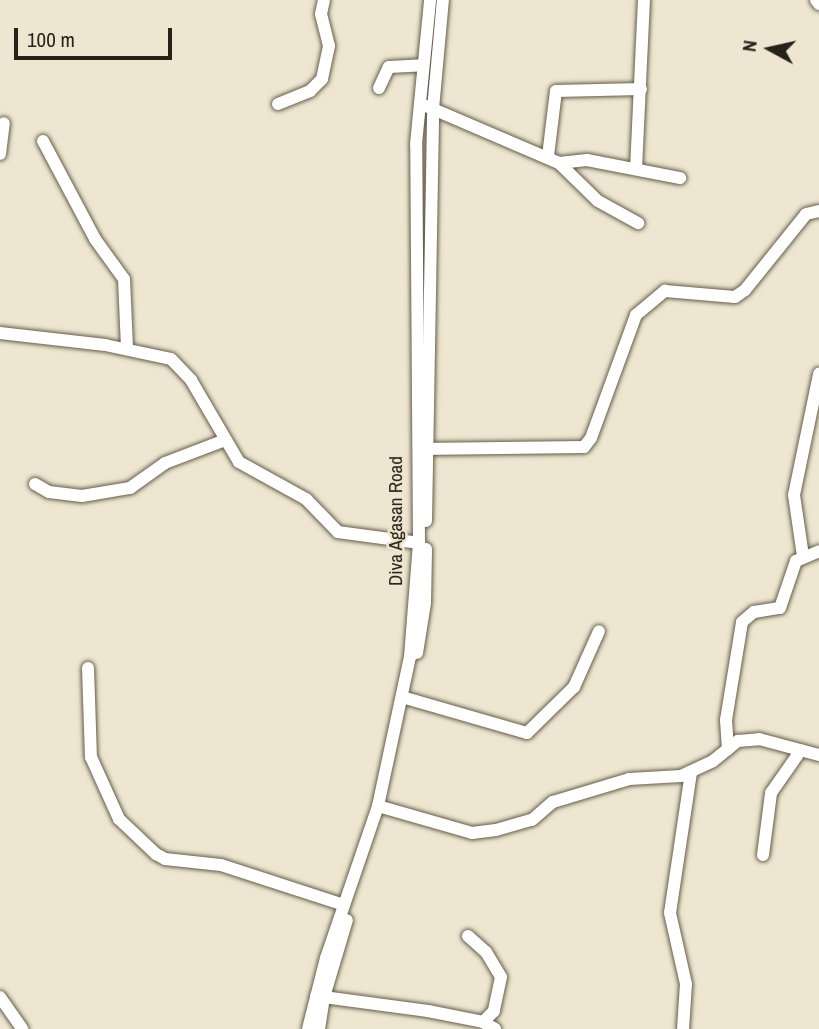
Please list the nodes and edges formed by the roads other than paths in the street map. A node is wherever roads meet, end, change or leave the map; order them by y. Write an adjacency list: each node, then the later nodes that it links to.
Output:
1 (324, 0): 11 (street)
2 (430, 0): 5 (street, Diva Agasan Road)
3 (443, 0): 6 (street)
4 (644, 0): 9 (street)
5 (426, 30): 6 (street); 7 (street, Diva Agasan Road)
6 (440, 32): 12 (street)
7 (423, 65): 8 (street); 10 (street, Diva Agasan Road)
8 (379, 88)
9 (641, 89): 16 (street); 17 (street)
10 (419, 103): 12 (street); 25 (street, Diva Agasan Road)
11 (278, 104)
12 (433, 109): 16 (street); 25 (street)
13 (4, 124): 15 (street)
14 (43, 141): 22 (street)
15 (0, 154)
16 (553, 160): 17 (street); 20 (street)
17 (636, 169): 18 (street)
18 (680, 178)
19 (819, 211): 25 (street)
20 (638, 223)
21 (0, 333): 22 (street)
22 (127, 349): 24 (street)
23 (819, 374): 29 (street)
24 (223, 441): 26 (street); 27 (street)
25 (421, 449): 27 (street, Diva Agasan Road); 32 (street)
26 (35, 484)
27 (419, 542): 32 (street, Diva Agasan Road)
28 (819, 551): 29 (street)
29 (803, 556): 33 (street)
30 (599, 631): 32 (street)
31 (88, 667): 39 (street)
32 (406, 697): 37 (street, Diva Agasan Road)
33 (728, 749): 34 (street); 36 (street)
34 (801, 750): 35 (street); 38 (street)
35 (819, 755)
36 (691, 772): 37 (street); 47 (street)
37 (382, 806): 39 (street, Diva Agasan Road); 42 (street)
38 (763, 855)
39 (344, 905): 42 (street, Diva Agasan Road)
40 (468, 936): 43 (street)
41 (0, 997): 44 (street)
42 (320, 997): 43 (street); 45 (street, Diva Agasan Road); 46 (street)
43 (489, 1026)
44 (22, 1029)
45 (308, 1029)
46 (319, 1029)
47 (683, 1029)

